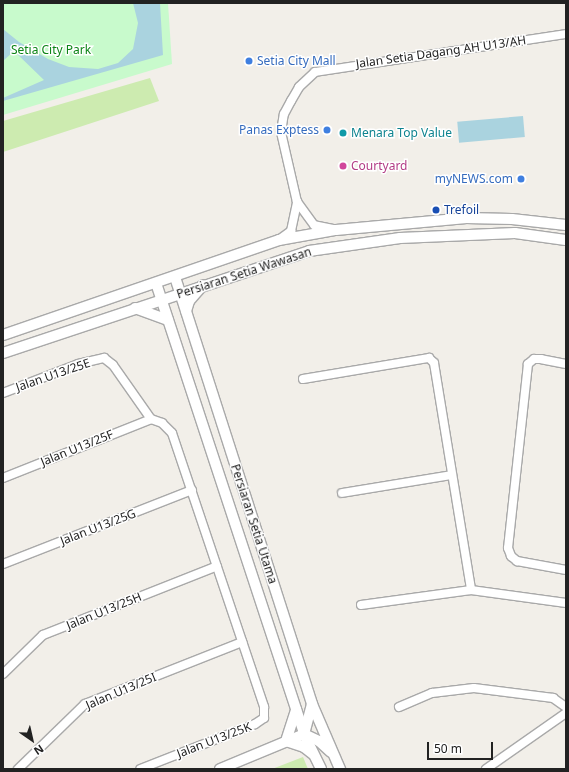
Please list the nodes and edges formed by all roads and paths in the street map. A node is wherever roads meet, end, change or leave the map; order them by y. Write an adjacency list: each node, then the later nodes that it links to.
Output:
1 (566, 34): 2 (street, Jalan Setia Dagang AH U13/AH)
2 (297, 202): 4 (street, Jalan Setia Dagang AH U13/AH); 5 (street, Jalan Setia Dagang AH U13/AH)
3 (566, 225): 4 (street, Persiaran Setia Wawasan)
4 (336, 230): 5 (street, Persiaran Setia Wawasan)
5 (279, 240): 7 (street, Persiaran Setia Wawasan)
6 (566, 240): 9 (street, Persiaran Setia Wawasan)
7 (175, 277): 8 (street, Persiaran Setia Wawasan); 10 (street, Persiaran Setia Utama)
8 (156, 283): 11 (street, Persiaran Setia Utama); 15 (street, Persiaran Setia Wawasan)
9 (203, 285): 10 (street, Persiaran Setia Wawasan); 13 (street)
10 (180, 293): 11 (street, Persiaran Setia Wawasan); 13 (street, Persiaran Setia Utama)
11 (161, 299): 12 (street, Persiaran Setia Wawasan); 14 (street, Persiaran Setia Utama)
12 (135, 308): 14 (street); 16 (street, Persiaran Setia Wawasan)
13 (186, 311): 33 (street, Persiaran Setia Utama)
14 (168, 320): 36 (street, Persiaran Setia Utama)
15 (3, 335)
16 (3, 353)
17 (566, 364): 27 (street)
18 (303, 379): 21 (street)
19 (3, 393): 20 (street, Jalan U13/25E)
20 (152, 419): 22 (street, Jalan U13/25F); 23 (street)
21 (452, 475): 24 (street); 28 (street)
22 (3, 478)
23 (192, 490): 25 (street, Jalan U13/25G); 26 (street)
24 (342, 493)
25 (3, 564)
26 (217, 566): 31 (street); 32 (street, Jalan U13/25H)
27 (566, 570)
28 (471, 590): 29 (street); 30 (street)
29 (566, 603)
30 (360, 605)
31 (242, 642): 42 (street, Jalan U13/25I); 43 (street, Jalan U13/25K)
32 (3, 674)
33 (312, 704): 38 (street); 40 (street, Persiaran Setia Utama)
34 (399, 707): 35 (street)
35 (566, 707)
36 (296, 710): 38 (street, Persiaran Setia Utama); 39 (street)
37 (566, 713): 47 (street)
38 (304, 734): 39 (street); 40 (street); 41 (street, Persiaran Setia Utama)
39 (286, 742): 41 (street); 44 (street)
40 (332, 754): 46 (street, Persiaran Setia Utama)
41 (314, 755): 45 (street, Persiaran Setia Utama)
42 (18, 769)
43 (140, 769)
44 (220, 769)
45 (321, 769)
46 (340, 769)
47 (486, 769)

